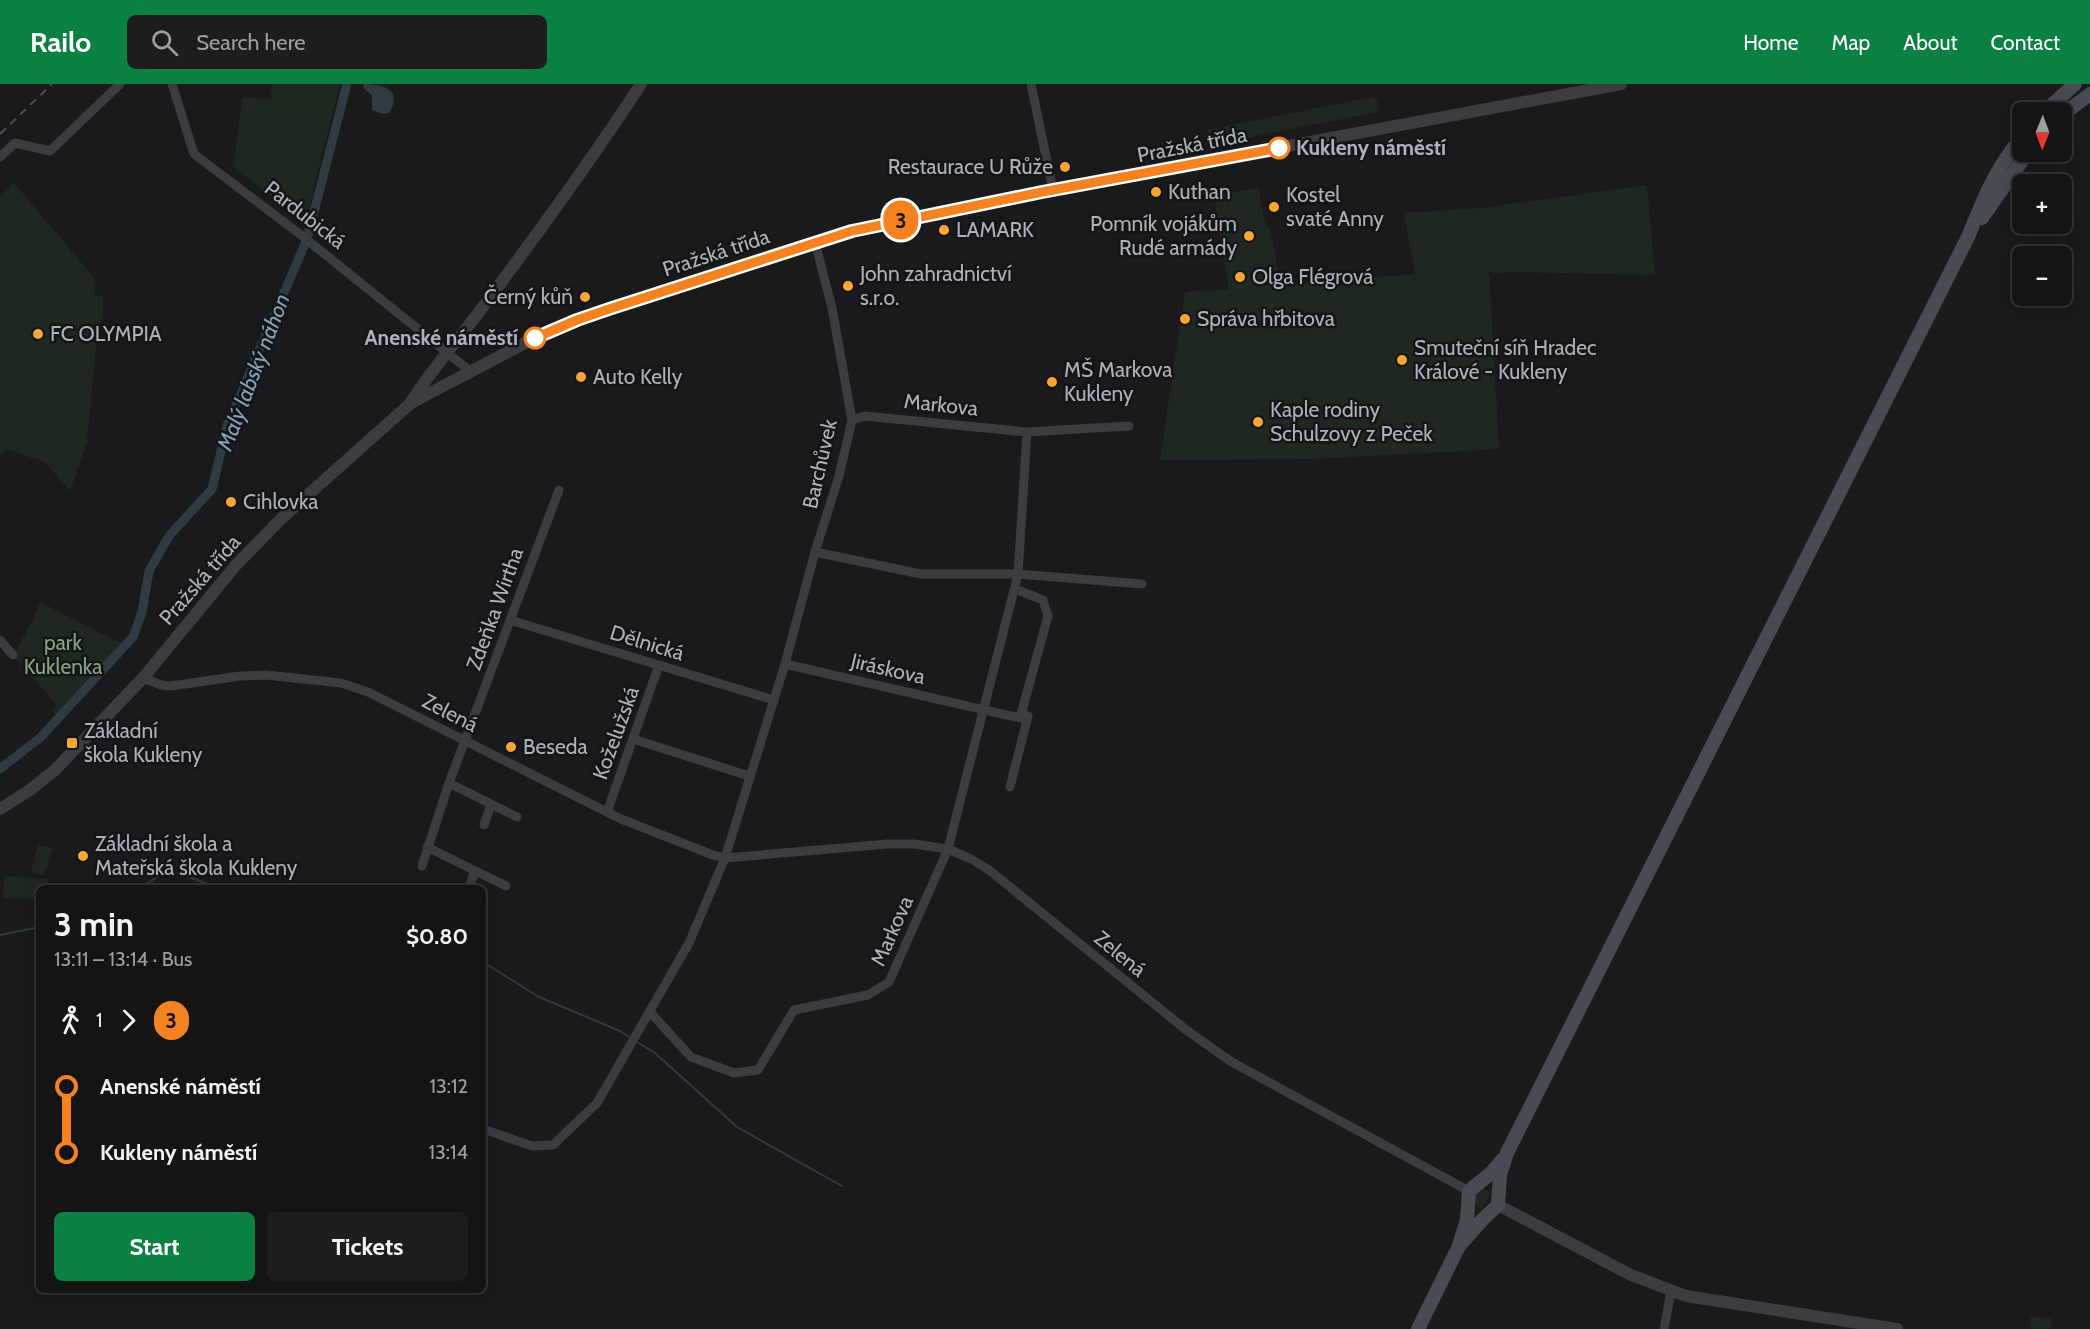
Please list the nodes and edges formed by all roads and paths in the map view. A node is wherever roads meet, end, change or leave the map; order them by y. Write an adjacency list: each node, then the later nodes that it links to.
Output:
1 (120, 84): 12 (street)
2 (172, 84): 17 (street, Pardubická)
3 (641, 84): 17 (street)
4 (1031, 84): 14 (street)
5 (1621, 84): 14 (street, Pražská třída)
6 (2075, 84): 9 (main road)
7 (2090, 84): 10 (main road)
8 (2090, 94): 10 (main road)
9 (2055, 102)
10 (2074, 104)
11 (2012, 150): 15 (main road)
12 (0, 157)
13 (2021, 162): 15 (main road)
14 (1053, 190): 16 (street, Pražská třída)
15 (1968, 237): 56 (main road)
16 (815, 242): 18 (street, Pražská třída); 20 (street, Barchůvek)
17 (449, 352): 18 (street, Pardubická); 19 (street)
18 (471, 371): 19 (street, Pražská třída)
19 (411, 403): 33 (street, Pražská třída)
20 (852, 420): 22 (street, Markova); 24 (street, Barchůvek)
21 (1129, 426): 22 (street, Markova)
22 (1027, 432): 25 (street, Markova)
23 (559, 490): 28 (street, Zdeňka Wirtha)
24 (814, 556): 25 (street); 31 (street)
25 (1018, 574): 26 (street); 27 (street, Markova)
26 (1142, 584)
27 (1015, 589): 35 (street, Markova); 36 (street)
28 (510, 620): 32 (street, Dělnická); 38 (street, Zdeňka Wirtha)
29 (0, 640): 30 (street)
30 (13, 655)
31 (785, 664): 34 (street); 35 (street, Jiráskova)
32 (659, 665): 34 (street, Dělnická); 37 (street, Koželužská)
33 (143, 678): 38 (street, Zelená); 43 (street, Pražská třída)
34 (774, 700): 39 (street)
35 (983, 710): 36 (street); 48 (street, Markova)
36 (1021, 714): 41 (street)
37 (633, 739): 39 (street); 44 (street, Koželužská)
38 (466, 741): 40 (street, Zdeňka Wirtha); 44 (street, Zelená)
39 (749, 776): 49 (street)
40 (449, 783): 42 (street); 47 (street, Zdeňka Wirtha)
41 (1010, 787)
42 (491, 804): 45 (street); 46 (street)
43 (0, 809)
44 (607, 812): 49 (street, Zelená)
45 (517, 817)
46 (484, 825)
47 (428, 848): 50 (street, Zdeňka Wirtha); 51 (street)
48 (948, 849): 49 (street, Zelená); 54 (street, Markova); 58 (street, Zelená)
49 (725, 858): 54 (street)
50 (422, 866)
51 (475, 871): 52 (street); 53 (street)
52 (470, 885)
53 (506, 886)
54 (650, 1012): 55 (street)
55 (486, 1130)
56 (1507, 1153): 57 (main road); 58 (main road)
57 (1498, 1191): 58 (main road); 59 (main road)
58 (1471, 1192): 59 (main road); 60 (main road)
59 (1494, 1209): 60 (main road); 61 (street)
60 (1459, 1246): 62 (main road)
61 (1671, 1291): 63 (street); 64 (street)
62 (1418, 1329)
63 (1664, 1329)
64 (1897, 1329)

